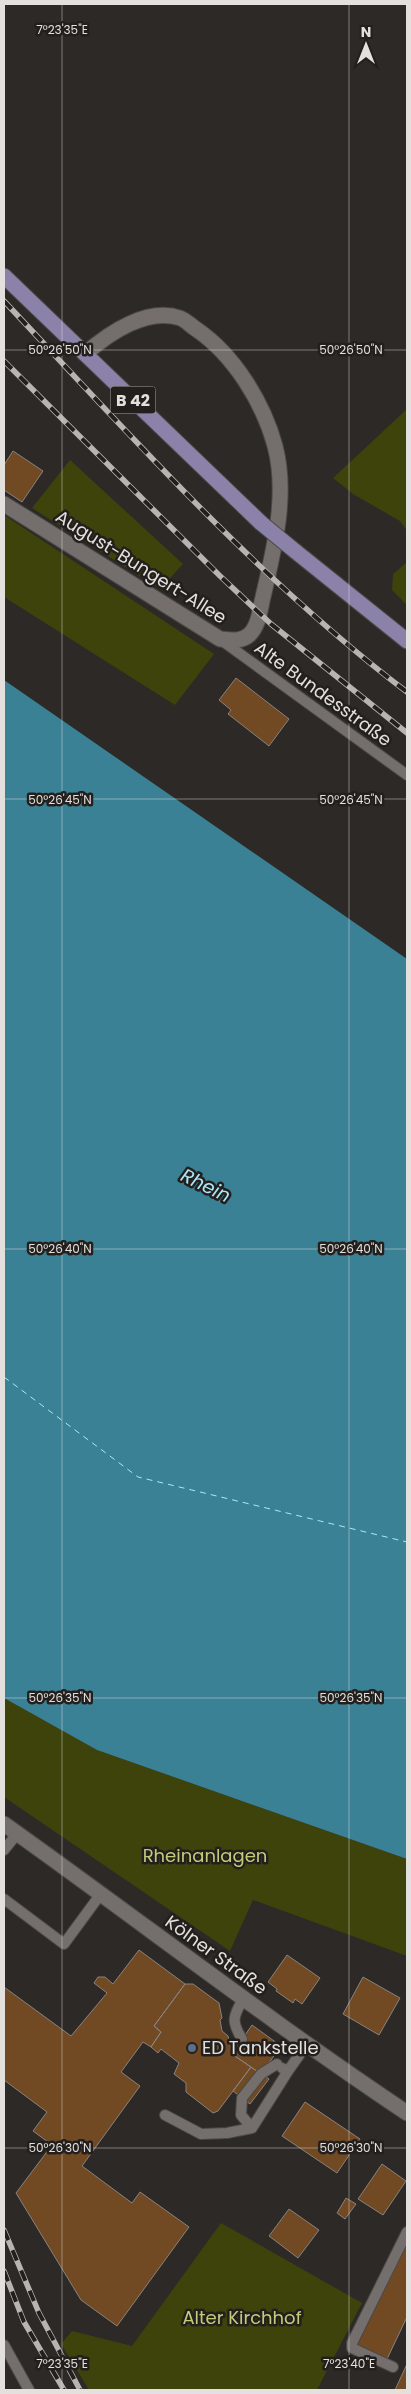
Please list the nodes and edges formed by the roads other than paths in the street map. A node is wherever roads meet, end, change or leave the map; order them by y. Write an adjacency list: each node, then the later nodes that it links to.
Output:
1 (4, 276): 2 (main road, B 42)
2 (85, 354): 4 (street, August-Bungert-Allee); 5 (main road, B 42, bridge)
3 (4, 504): 4 (street, August-Bungert-Allee)
4 (220, 639): 6 (lane, Alte Bundesstraße)
5 (407, 641)
6 (407, 775)
7 (4, 1824): 8 (street, Kölner Straße)
8 (17, 1834): 9 (lane); 10 (street, Kölner Straße)
9 (4, 1850)
10 (100, 1895): 11 (lane); 12 (street, Kölner Straße)
11 (4, 1899)
12 (243, 1999): 13 (lane); 14 (street, Kölner Straße)
13 (242, 2039)
14 (307, 2044): 15 (lane); 16 (street, Kölner Straße)
15 (288, 2071): 18 (lane); 18 (lane)
16 (407, 2113)
17 (165, 2115): 18 (lane)
18 (252, 2128)
19 (407, 2232): 21 (lane)
20 (4, 2345): 22 (lane)
21 (393, 2367)
22 (29, 2390)

